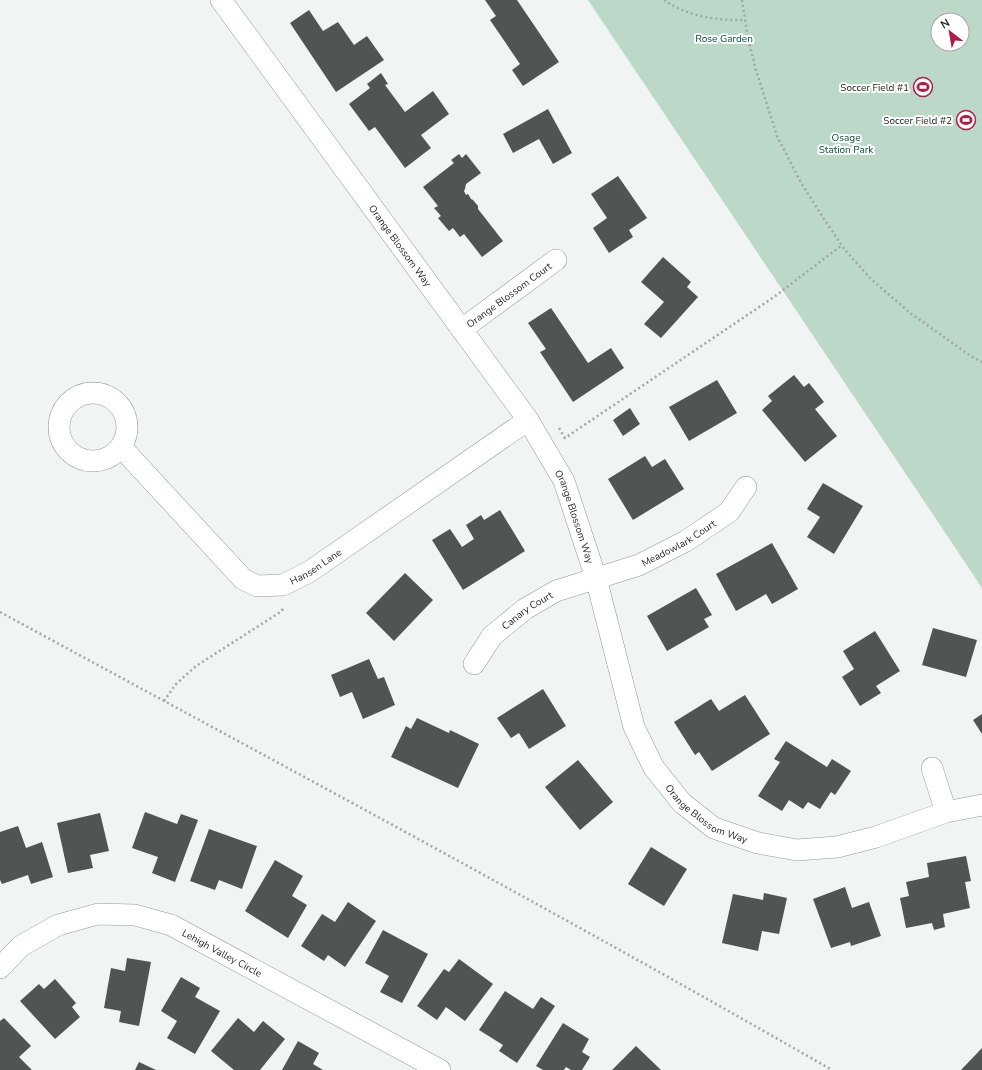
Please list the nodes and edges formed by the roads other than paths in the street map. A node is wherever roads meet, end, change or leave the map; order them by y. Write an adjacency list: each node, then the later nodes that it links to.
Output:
1 (221, 0): 3 (street, Orange Blossom Way)
2 (556, 260): 3 (street, Orange Blossom Court)
3 (462, 329): 4 (street, Orange Blossom Way)
4 (528, 420): 5 (street, Hansen Lane); 7 (street, Orange Blossom Way)
5 (121, 447)
6 (746, 487): 7 (street, Meadowlark Court)
7 (596, 578): 8 (street, Canary Court); 11 (street, Orange Blossom Way)
8 (474, 664)
9 (932, 768): 11 (street)
10 (982, 805): 11 (street, Orange Blossom Way)
11 (946, 812)
12 (0, 968): 13 (street, Lehigh Valley Circle)
13 (440, 1070)

